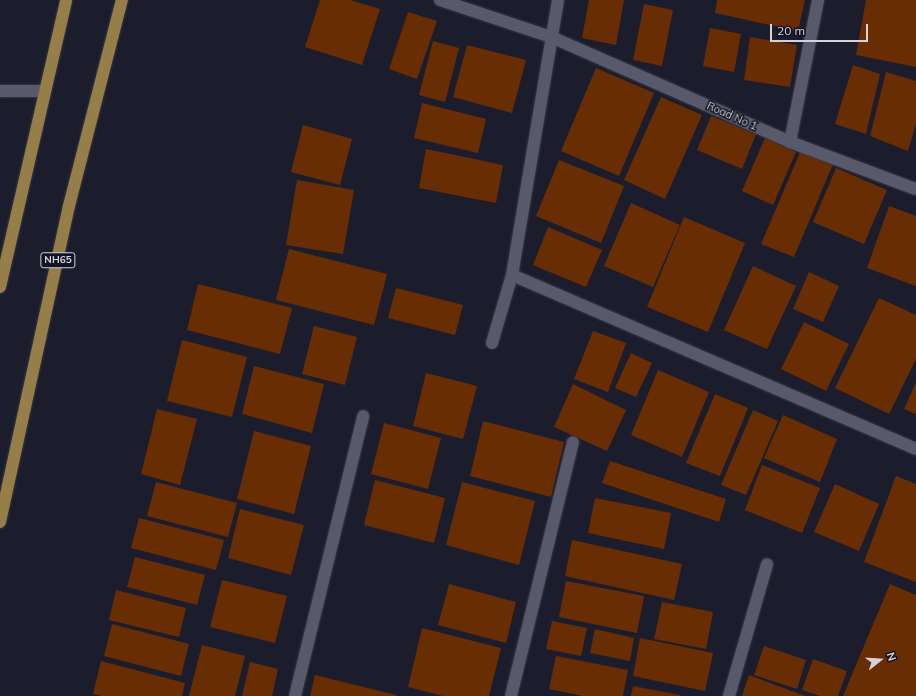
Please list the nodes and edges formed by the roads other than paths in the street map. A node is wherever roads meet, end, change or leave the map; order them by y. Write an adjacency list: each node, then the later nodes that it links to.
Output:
1 (66, 0): 8 (highway)
2 (122, 0): 17 (highway, NH65)
3 (440, 0): 6 (street, Road No 1)
4 (558, 0): 6 (street)
5 (818, 0): 9 (street)
6 (551, 37): 9 (street, Road No 1); 11 (street)
7 (0, 91): 8 (street)
8 (44, 91): 12 (highway)
9 (790, 142): 10 (street, Road No 1)
10 (916, 189)
11 (512, 275): 13 (street); 16 (street)
12 (0, 287)
13 (492, 343)
14 (363, 416): 19 (street)
15 (573, 442): 20 (street)
16 (916, 448)
17 (0, 522)
18 (767, 564): 21 (street)
19 (295, 696)
20 (512, 696)
21 (729, 696)

